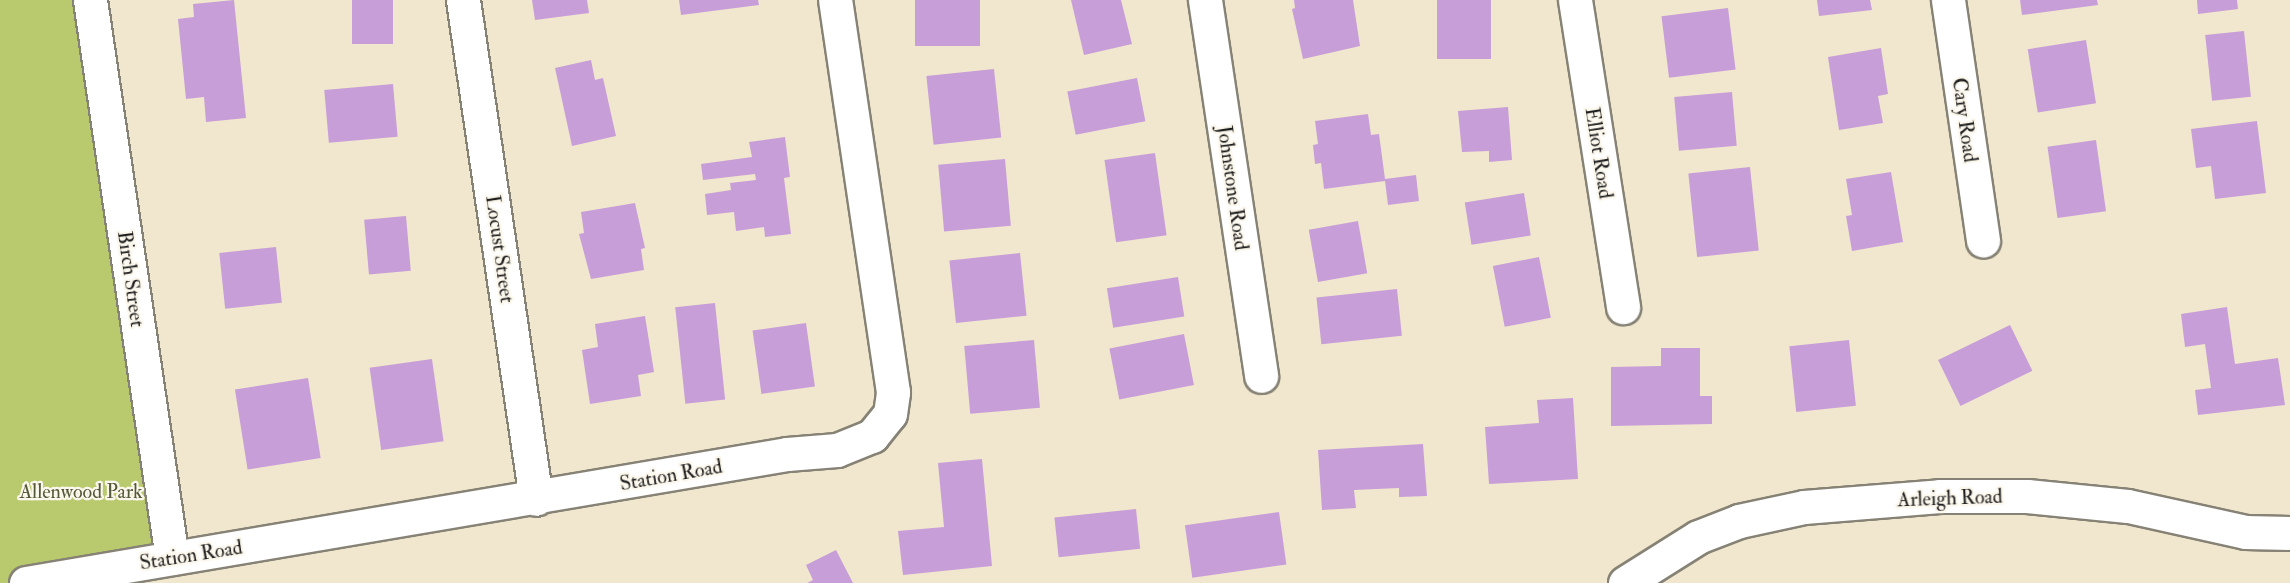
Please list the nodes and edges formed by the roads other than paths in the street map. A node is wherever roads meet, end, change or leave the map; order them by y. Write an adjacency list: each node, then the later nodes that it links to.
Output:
1 (90, 0): 12 (street, Birch Street)
2 (463, 0): 10 (street, Locust Street)
3 (835, 0): 10 (street, Station Road)
4 (1205, 0): 9 (street, Johnstone Road)
5 (1575, 0): 8 (street, Elliot Road)
6 (1948, 0): 7 (street, Cary Road)
7 (1983, 240)
8 (1623, 307)
9 (1261, 376)
10 (536, 499): 12 (street, Station Road)
11 (2290, 533): 14 (street, Arleigh Road)
12 (172, 558): 13 (street, Station Road)
13 (26, 583)
14 (1625, 583)

